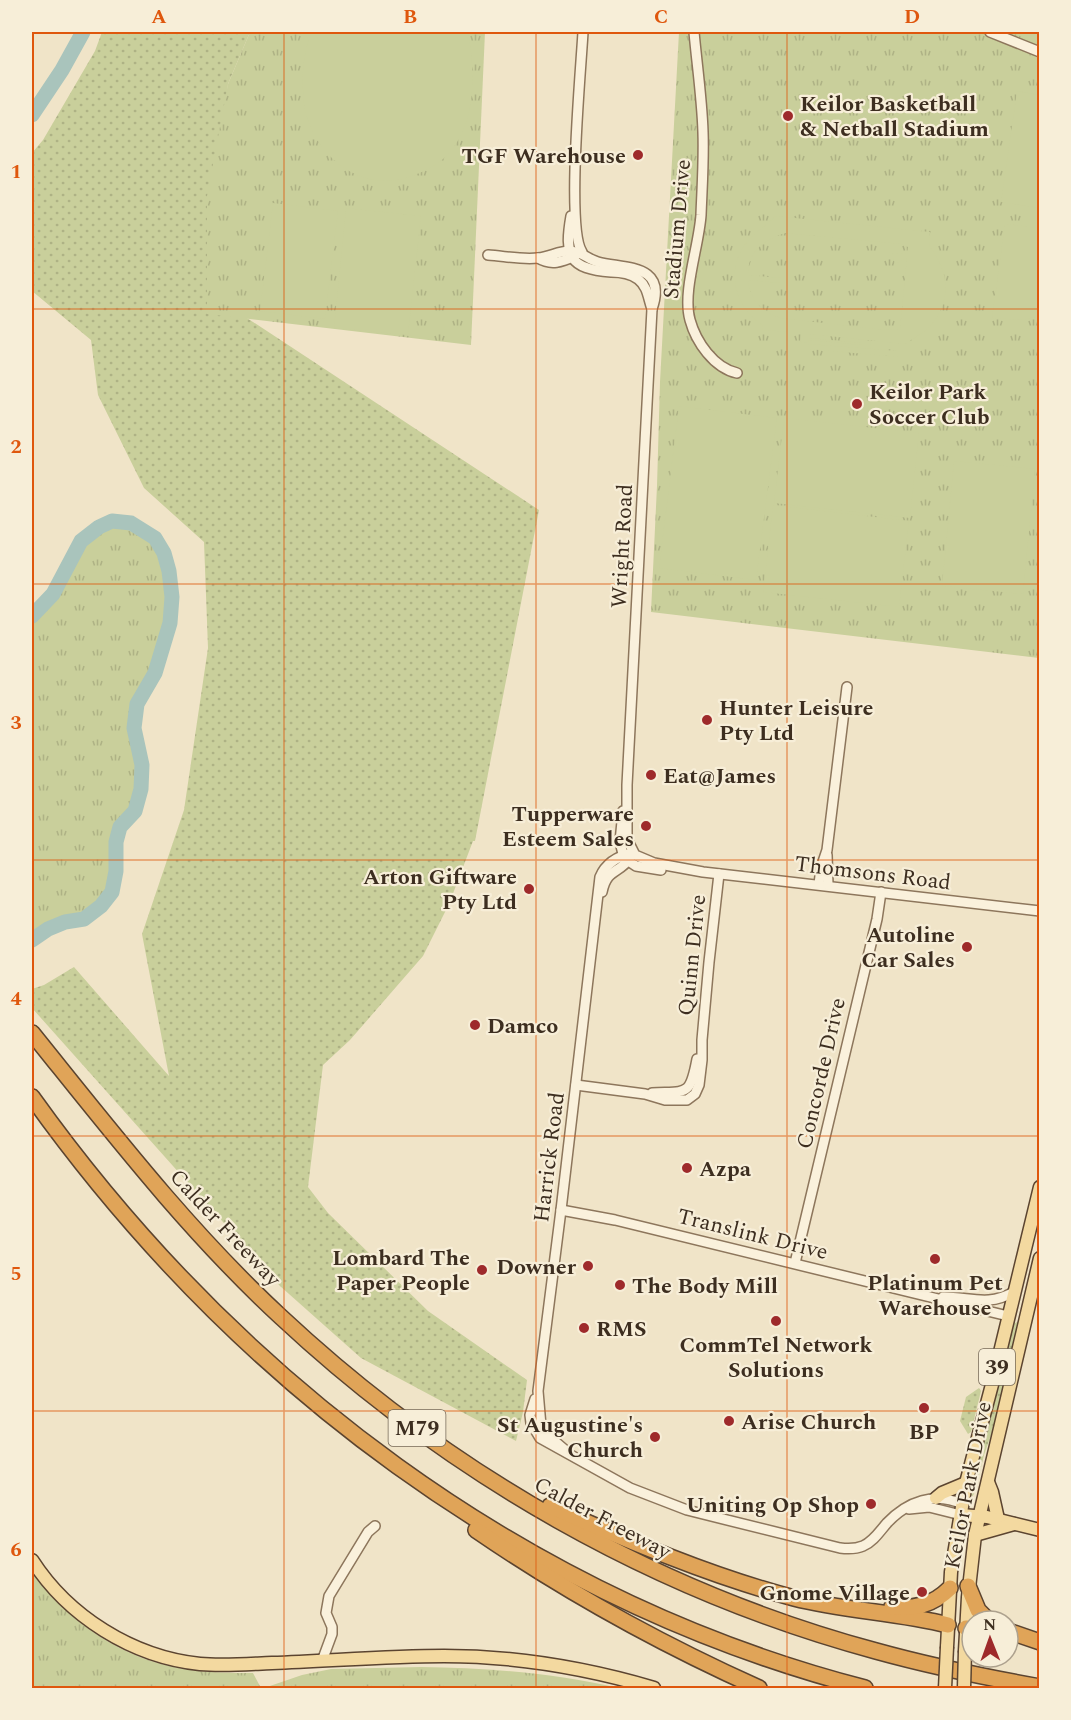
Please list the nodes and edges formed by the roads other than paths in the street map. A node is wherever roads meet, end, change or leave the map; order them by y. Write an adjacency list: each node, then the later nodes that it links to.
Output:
1 (583, 32): 5 (street)
2 (694, 32): 10 (street, Stadium Drive)
3 (990, 32): 4 (street)
4 (1040, 52)
5 (575, 192): 6 (street); 7 (street)
6 (582, 252): 7 (street, Wright Road); 9 (street, Wright Road)
7 (571, 254): 8 (street, Wright Road); 9 (street, Wright Road)
8 (488, 255)
9 (652, 309): 12 (street, Wright Road)
10 (737, 372)
11 (847, 687): 14 (street)
12 (627, 857): 13 (street, Thomsons Road); 18 (street, Harrick Road)
13 (719, 874): 14 (street, Thomsons Road); 18 (street, Quinn Drive)
14 (823, 885): 15 (street, Thomsons Road)
15 (881, 892): 16 (street, Thomsons Road); 23 (street, Concorde Drive)
16 (1040, 911)
17 (32, 1033): 29 (highway, Calder Freeway / M79)
18 (576, 1085): 21 (street, Harrick Road)
19 (32, 1097): 28 (highway, M79)
20 (1040, 1187): 24 (main road, Keilor Park Drive / 39)
21 (561, 1210): 23 (street, Translink Drive); 34 (street, Harrick Road)
22 (1040, 1258): 27 (main road, Keilor Park Drive / 39)
23 (795, 1263): 25 (street, Translink Drive)
24 (1014, 1292): 25 (street, Translink Drive); 26 (main road, Keilor Park Drive / 39)
25 (934, 1297): 26 (street, Translink Drive)
26 (1008, 1316): 27 (main road); 31 (main road, Keilor Park Drive / 39)
27 (1025, 1320): 30 (main road, Keilor Park Drive / 39)
28 (276, 1371): 56 (highway); 57 (highway, M79)
29 (469, 1467): 41 (highway); 54 (highway, Calder Freeway / M79)
30 (988, 1482): 35 (main road, Keilor Park Drive / 39); 35 (main road)
31 (966, 1484): 32 (main road); 33 (main road, Keilor Park Drive / 39)
32 (936, 1498): 33 (street, Harrick Road); 34 (street, Harrick Road)
33 (962, 1510): 34 (street); 35 (main road); 43 (main road, Keilor Park Drive / 39)
34 (901, 1511)
35 (986, 1516): 36 (main road); 39 (main road, Keilor Park Drive / 39)
36 (1017, 1523): 38 (main road); 39 (main road)
37 (375, 1527): 52 (street)
38 (1040, 1530)
39 (975, 1535): 42 (main road, Keilor Park Drive / 39)
40 (32, 1560): 52 (main road)
41 (755, 1586): 43 (highway); 46 (highway)
42 (969, 1586): 44 (main road, Keilor Park Drive / 39); 45 (highway)
43 (950, 1588): 46 (main road, Keilor Park Drive / 39)
44 (969, 1609)
45 (978, 1609)
46 (948, 1625): 47 (main road); 58 (main road, Keilor Park Drive / 39, bridge)
47 (960, 1627)
48 (1020, 1634): 50 (highway)
49 (1020, 1641): 51 (highway)
50 (1040, 1642)
51 (1040, 1647)
52 (322, 1661): 55 (main road)
53 (965, 1669): 59 (main road, Keilor Park Drive / 39, bridge)
54 (1040, 1687)
55 (654, 1689)
56 (759, 1689)
57 (865, 1689)
58 (945, 1689)
59 (964, 1689)

